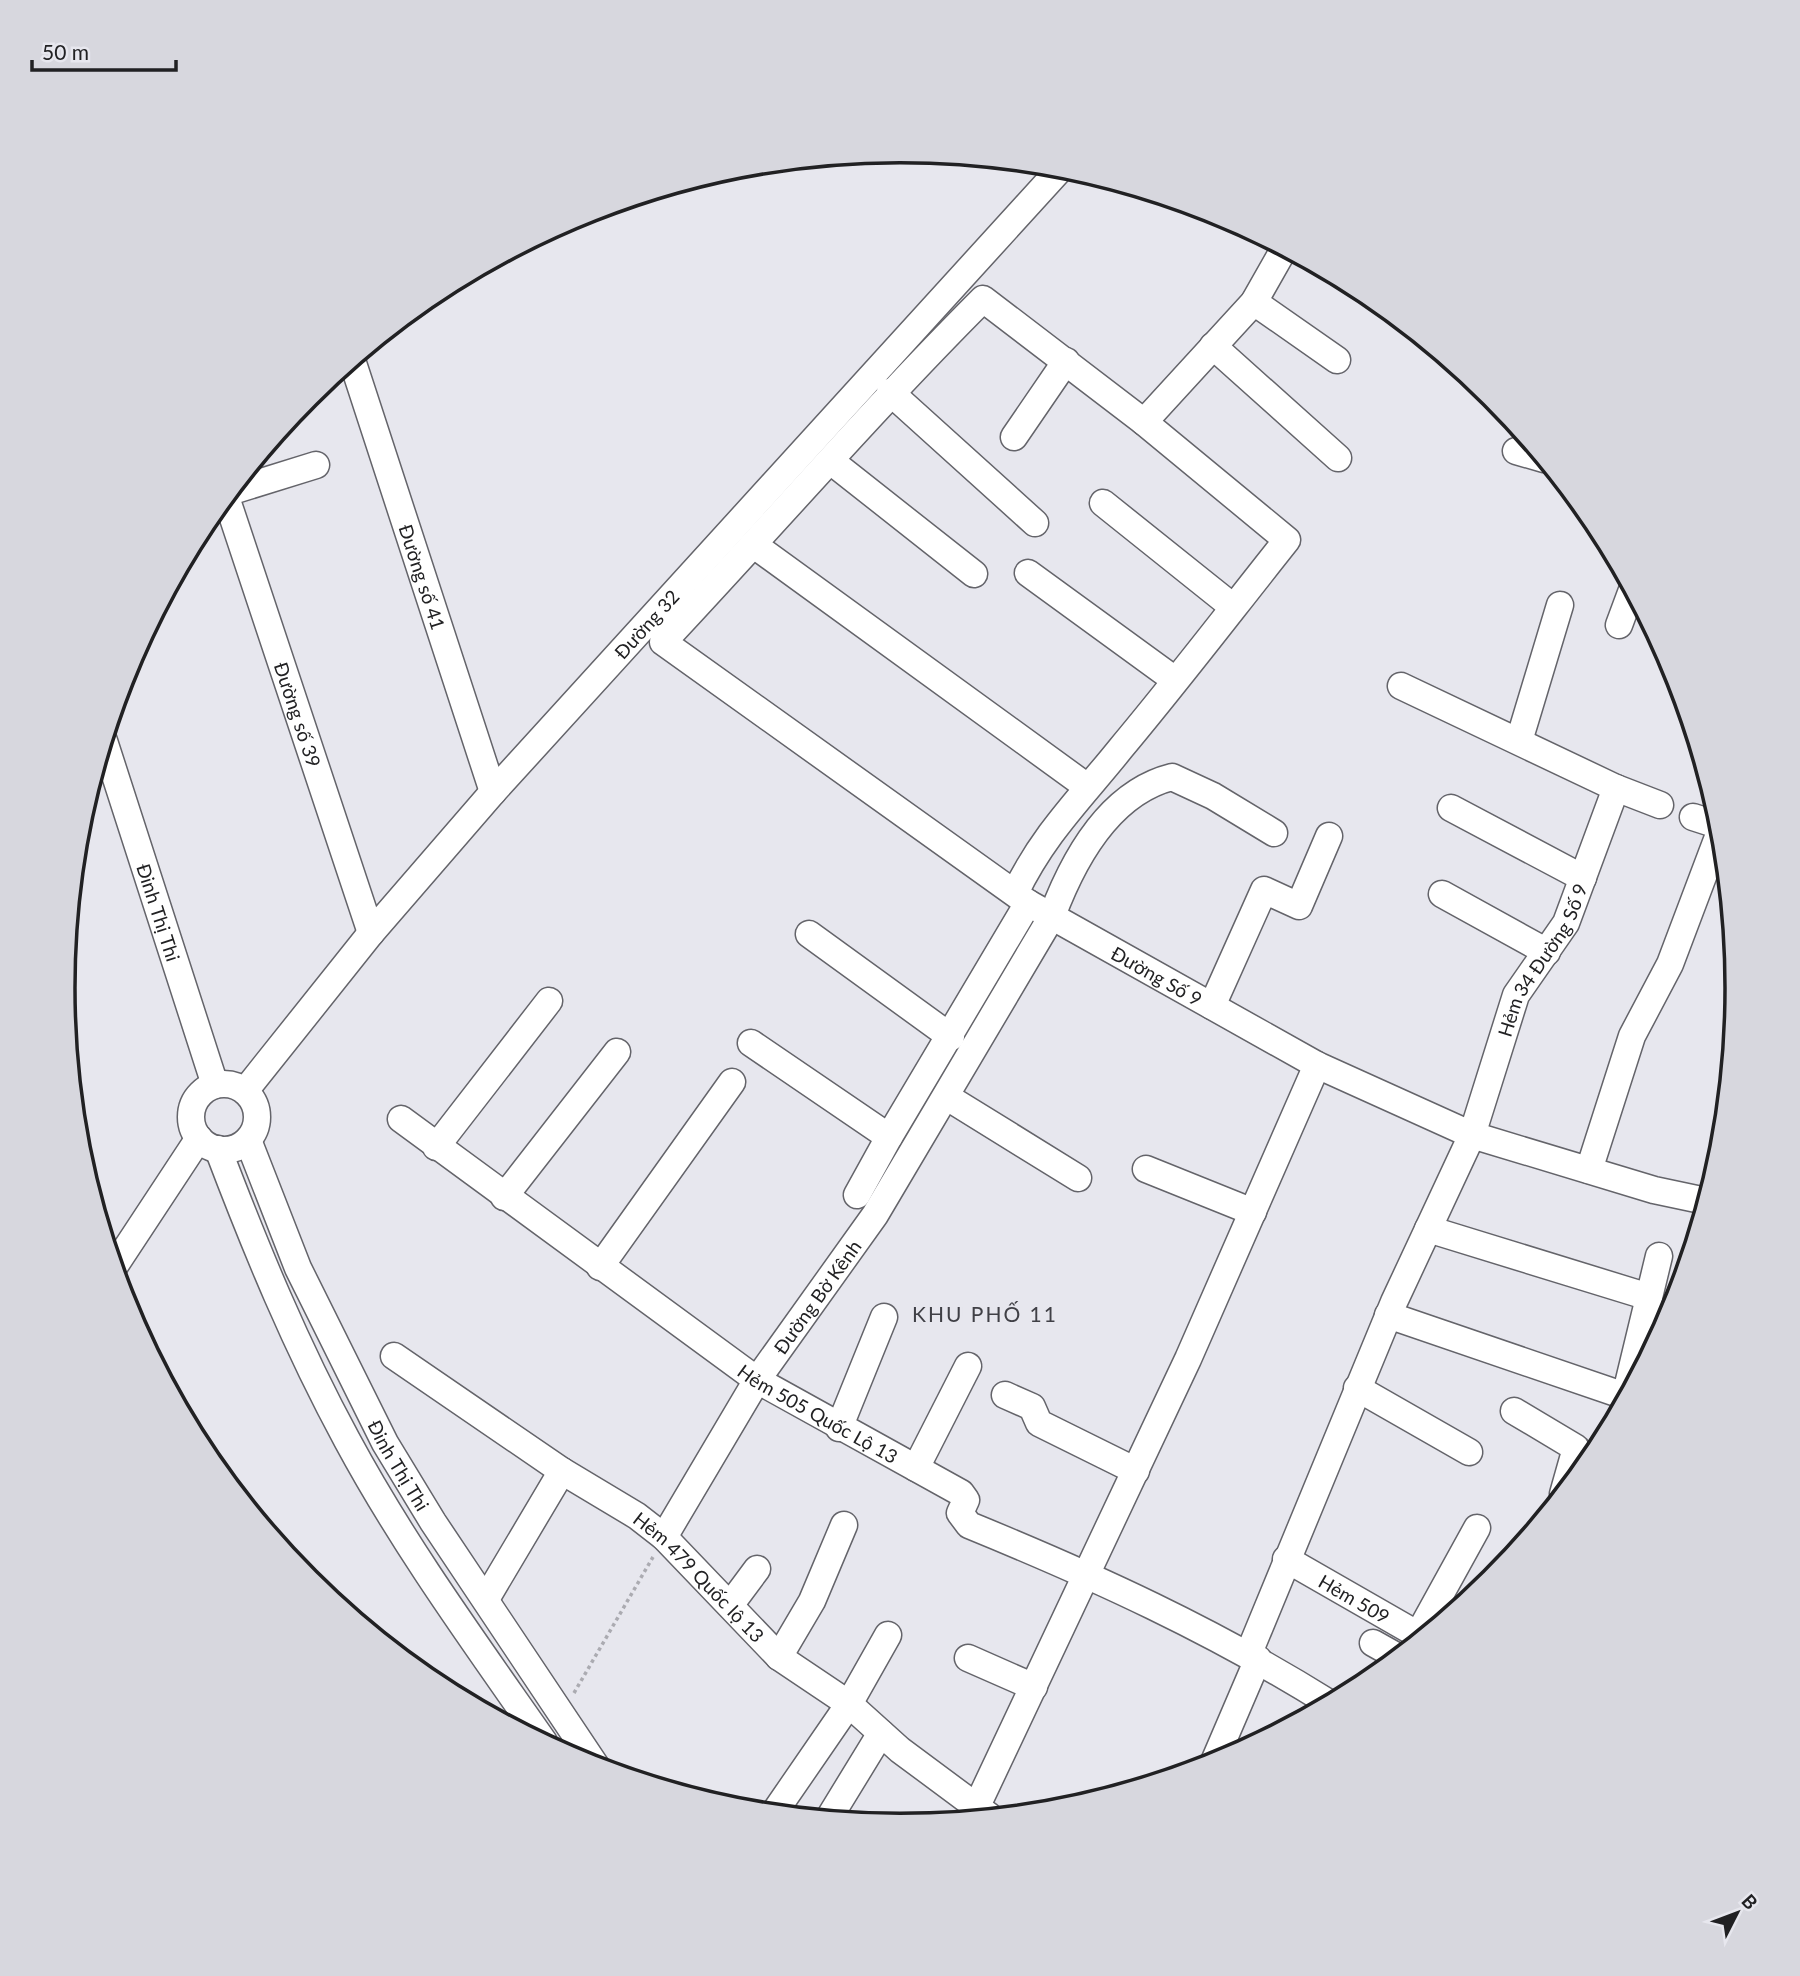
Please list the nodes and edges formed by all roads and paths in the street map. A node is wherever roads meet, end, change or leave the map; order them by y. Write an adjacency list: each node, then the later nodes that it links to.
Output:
1 (1047, 177): 33 (street, Đường 32)
2 (1280, 256): 3 (street)
3 (1254, 302): 4 (street); 5 (street)
4 (1213, 346): 9 (street); 13 (street)
5 (1338, 360)
6 (1066, 361): 8 (street); 9 (street); 10 (street)
7 (355, 369): 33 (street, Đường số 41)
8 (890, 392): 14 (street); 19 (street)
9 (1144, 422): 25 (street)
10 (1014, 437)
11 (1516, 451): 12 (street)
12 (1529, 455)
13 (1338, 458)
14 (832, 462): 20 (street); 22 (street)
15 (316, 465): 16 (street)
16 (244, 488)
17 (1103, 503): 25 (street)
18 (231, 506): 45 (street, Đường số 39)
19 (1035, 523)
20 (754, 545): 31 (street); 43 (street, Đường Số 9)
21 (1028, 573): 28 (street)
22 (974, 574)
23 (1628, 601): 26 (street)
24 (1560, 605): 29 (street)
25 (1233, 607): 28 (street)
26 (1619, 625)
27 (1401, 686): 29 (street)
28 (1168, 689): 31 (street)
29 (1520, 741): 32 (street)
30 (109, 756): 55 (street, Đinh Thị Thi)
31 (1086, 786): 43 (street)
32 (1616, 788): 34 (street); 41 (street, Hẻm 34 Đường Số 9)
33 (493, 792): 45 (street, Đường 32)
34 (1660, 805)
35 (1451, 808): 41 (street)
36 (1693, 817): 37 (street)
37 (1708, 823)
38 (1274, 832): 44 (street, Đường Bờ Kênh)
39 (1329, 836): 49 (street)
40 (1713, 851): 65 (street)
41 (1583, 878): 47 (street, Hẻm 34 Đường Số 9)
42 (1442, 894): 47 (street)
43 (1022, 898): 44 (street, Đường Số 9); 50 (street)
44 (1052, 916): 49 (street, Đường Số 9); 57 (street, Đường Bờ Kênh)
45 (371, 933): 56 (street, Đường 32)
46 (809, 934): 50 (street)
47 (1546, 951): 59 (street, Hẻm 34 Đường Số 9)
48 (548, 1001): 63 (street)
49 (1212, 1006): 53 (street, Đường Số 9)
50 (951, 1037): 60 (street)
51 (751, 1043): 60 (street)
52 (617, 1052): 68 (street)
53 (1317, 1065): 59 (street, Đường Số 9); 70 (street)
54 (733, 1082): 74 (street)
55 (215, 1085): 56 (street); 62 (street)
56 (245, 1091): 61 (street)
57 (947, 1097): 66 (street); 81 (street, Đường Bờ Kênh)
58 (401, 1119): 63 (street, Hẻm 505 Quốc Lộ 13)
59 (1472, 1135): 65 (street, Đường Số 9); 71 (street, Hẻm 34 Đường Số 9)
60 (889, 1137): 67 (street)
61 (248, 1140): 62 (street); 98 (street, Đinh Thị Thi)
62 (208, 1144): 73 (street); 112 (street, Đinh Thị Thi)
63 (436, 1147): 68 (street, Hẻm 505 Quốc Lộ 13)
64 (1146, 1169): 70 (street)
65 (1590, 1170): 69 (street, Đường Số 9)
66 (1078, 1178)
67 (856, 1195)
68 (504, 1197): 74 (street, Hẻm 505 Quốc Lộ 13)
69 (1697, 1199)
70 (1253, 1212): 91 (street)
71 (1428, 1229): 75 (street); 76 (street, Hẻm 34 Đường Số 9)
72 (1660, 1256): 75 (street)
73 (121, 1258)
74 (600, 1267): 81 (street, Hẻm 505 Quốc Lộ 13)
75 (1649, 1297): 80 (street)
76 (1388, 1315): 82 (street, Hẻm 34 Đường Số 9); 84 (street)
77 (884, 1317): 86 (street)
78 (394, 1356): 90 (street, Hẻm 479 Quốc lộ 13)
79 (968, 1366): 89 (street)
80 (1632, 1368)
81 (757, 1380): 86 (street, Hẻm 505 Quốc Lộ 13); 94 (street, Đường Bờ Kênh)
82 (1357, 1388): 87 (street); 95 (street, Hẻm 34 Đường Số 9)
83 (1005, 1395): 91 (street)
84 (1616, 1396)
85 (1514, 1411): 88 (street)
86 (839, 1428): 89 (street, Hẻm 505 Quốc Lộ 13)
87 (1469, 1452)
88 (1571, 1467)
89 (916, 1468): 97 (street, Hẻm 505 Quốc Lộ 13)
90 (562, 1471): 94 (street, Hẻm 479 Quốc lộ 13); 98 (street)
91 (1136, 1471): 97 (street)
92 (844, 1525): 106 (street)
93 (1477, 1528): 100 (street)
94 (664, 1537): 99 (street, Hẻm 479 Quốc lộ 13); 111 (path)
95 (1286, 1559): 101 (street, Hẻm 509); 105 (street, Hẻm 34 Đường Số 9)
96 (757, 1569): 99 (street)
97 (1087, 1573): 105 (street, Hẻm 505 Quốc Lộ 13); 108 (street)
98 (486, 1600): 111 (street, Đinh Thị Thi)
99 (731, 1604): 106 (street, Hẻm 479 Quốc lộ 13)
100 (1428, 1621)
101 (1414, 1632)
102 (888, 1635): 110 (street)
103 (1373, 1643): 104 (street)
104 (1389, 1652)
105 (1254, 1656): 109 (street, Hẻm 505 Quốc Lộ 13); 114 (street, Hẻm 34 Đường Số 9)
106 (779, 1657): 110 (street, Hẻm 479 Quốc lộ 13)
107 (968, 1658): 108 (street)
108 (1034, 1687): 117 (street)
109 (1320, 1697)
110 (849, 1704): 113 (street, Hẻm 479 Quốc lộ 13); 116 (street)
111 (562, 1713): 115 (street, Đinh Thị Thi)
112 (534, 1727)
113 (881, 1733): 118 (street, Hẻm 479 Quốc lộ 13); 119 (street)
114 (1218, 1749)
115 (586, 1751)
116 (780, 1804)
117 (985, 1808)
118 (979, 1809)
119 (833, 1810)

